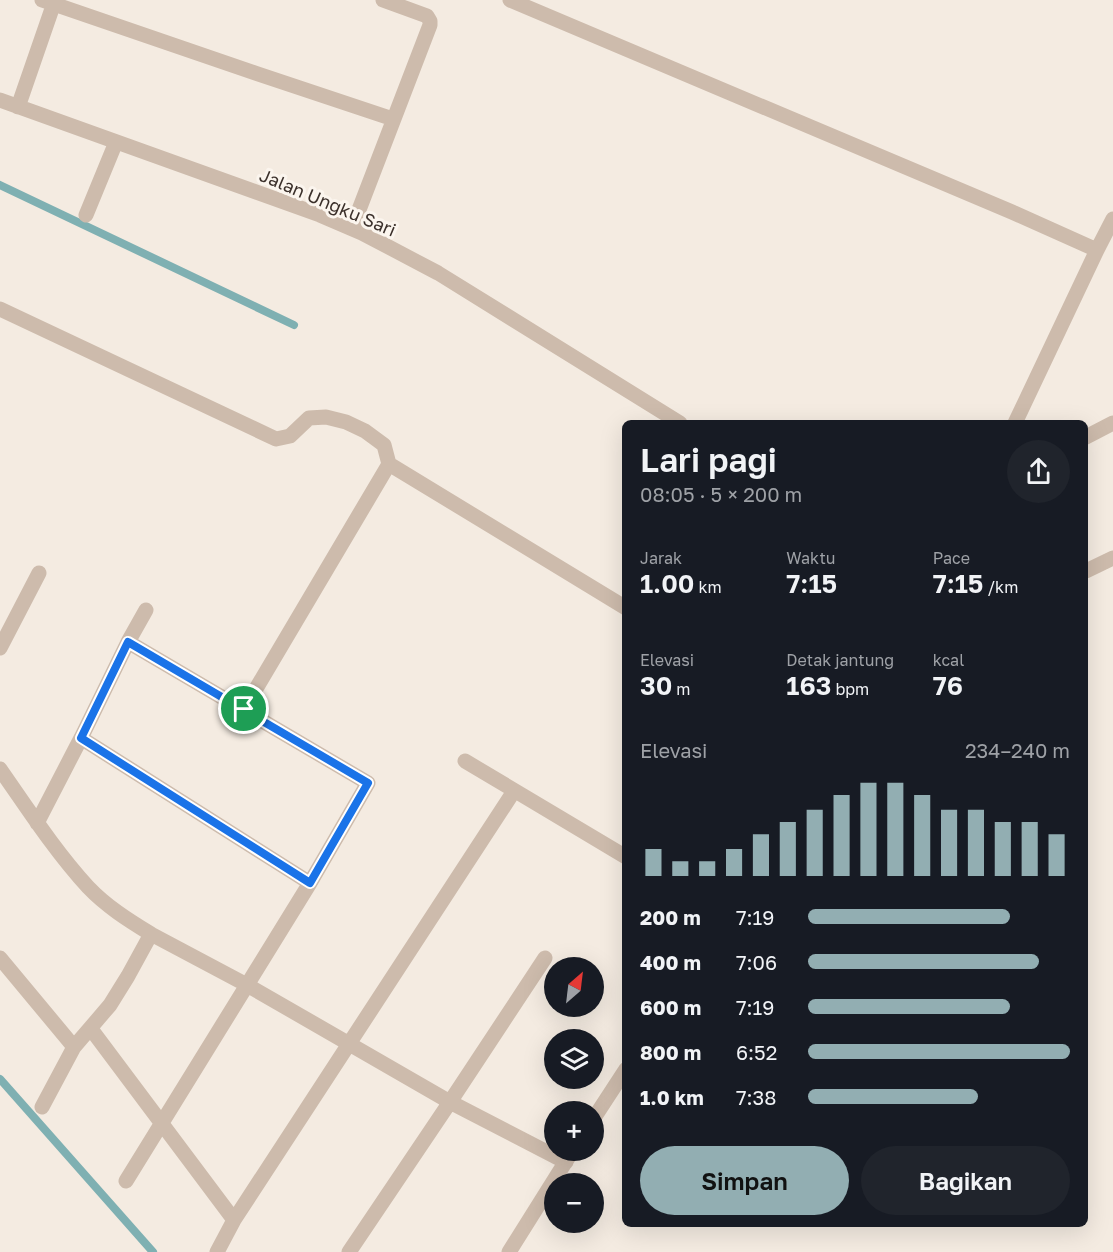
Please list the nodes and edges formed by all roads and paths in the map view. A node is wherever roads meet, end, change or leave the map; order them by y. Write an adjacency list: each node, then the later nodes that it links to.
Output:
1 (383, 0): 6 (street)
2 (510, 0): 11 (street)
3 (50, 1): 5 (street); 6 (street)
4 (0, 100): 5 (street, Jalan Ungku Sari)
5 (18, 107): 7 (street, Jalan Ungku Sari)
6 (393, 119): 10 (street)
7 (116, 142): 8 (street); 10 (street, Jalan Ungku Sari)
8 (86, 215)
9 (1113, 219): 11 (street)
10 (352, 228): 13 (street, Jalan Ungku Sari)
11 (1097, 250): 14 (street)
12 (0, 309): 17 (street)
13 (675, 420)
14 (1017, 420)
15 (1113, 423): 16 (street)
16 (1088, 436)
17 (389, 464): 21 (street); 25 (street)
18 (1113, 558): 19 (street)
19 (1088, 570)
20 (39, 573): 24 (street)
21 (622, 606)
22 (146, 610): 23 (street)
23 (128, 642): 25 (street); 26 (street)
24 (0, 648)
25 (244, 709): 32 (street)
26 (81, 738): 30 (street); 32 (street)
27 (465, 761): 29 (street)
28 (0, 769): 30 (street)
29 (514, 791): 31 (street); 38 (street)
30 (37, 823): 33 (street)
31 (622, 855)
32 (310, 883): 36 (street)
33 (151, 934): 36 (street); 37 (street)
34 (0, 957): 39 (street)
35 (544, 960): 41 (street)
36 (247, 985): 38 (street); 44 (street)
37 (91, 1029): 39 (street); 44 (street)
38 (349, 1043): 41 (street); 48 (street)
39 (74, 1047): 43 (street)
40 (622, 1075): 42 (street)
41 (450, 1102): 45 (street); 50 (street)
42 (604, 1103)
43 (42, 1107)
44 (162, 1122): 47 (street); 48 (street)
45 (544, 1145)
46 (566, 1161): 51 (street)
47 (126, 1181)
48 (234, 1220): 49 (street)
49 (217, 1252)
50 (349, 1252)
51 (509, 1252)

